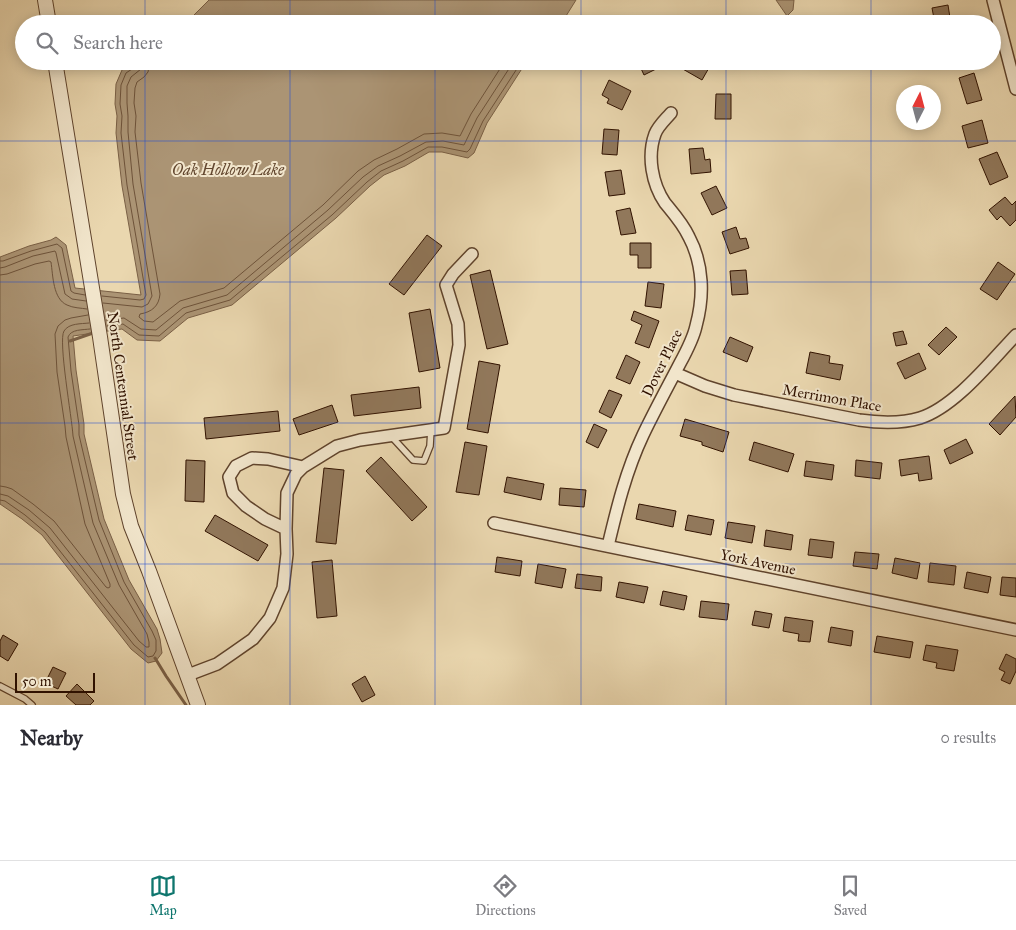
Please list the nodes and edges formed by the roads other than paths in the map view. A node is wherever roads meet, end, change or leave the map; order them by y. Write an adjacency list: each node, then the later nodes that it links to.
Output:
1 (45, 0): 3 (street)
2 (993, 0): 4 (street)
3 (48, 15)
4 (997, 15)
5 (1001, 31): 7 (street)
6 (56, 70): 19 (street, North Centennial Street)
7 (1016, 89)
8 (671, 114): 11 (street, Dover Place)
9 (472, 254): 12 (street)
10 (1016, 335): 11 (street, Merrimon Place)
11 (675, 373): 17 (street, Dover Place)
12 (432, 429): 13 (street); 13 (lane)
13 (391, 436): 14 (street)
14 (303, 467): 16 (street); 16 (street)
15 (494, 523): 17 (street, York Avenue)
16 (286, 528): 19 (street)
17 (608, 546): 18 (street, York Avenue)
18 (1016, 630)
19 (188, 675): 22 (street, North Centennial Street)
20 (0, 686): 21 (lane)
21 (32, 705)
22 (198, 705)

